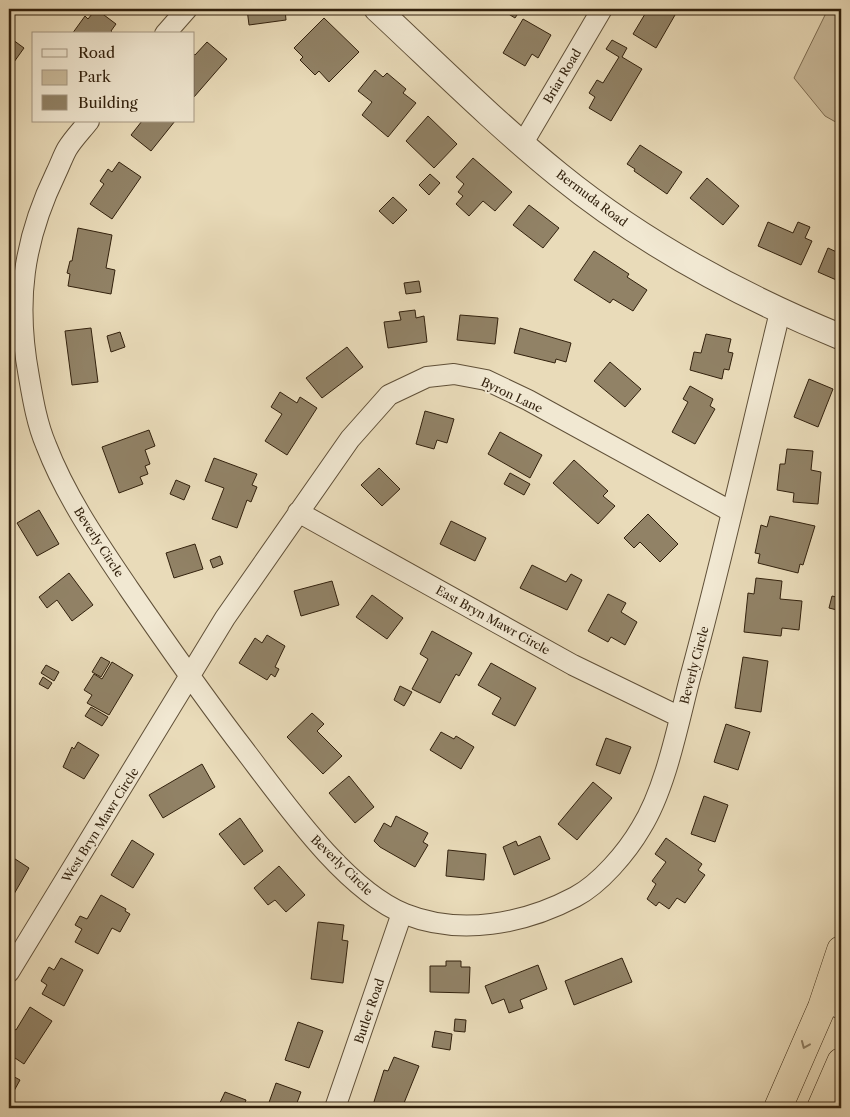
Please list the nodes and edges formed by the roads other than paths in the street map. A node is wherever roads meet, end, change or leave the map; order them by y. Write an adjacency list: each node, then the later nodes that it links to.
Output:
1 (187, 9): 4 (street)
2 (377, 9): 6 (street, Bermuda Road)
3 (602, 9): 6 (street, Briar Road)
4 (167, 32)
5 (88, 122): 11 (street, Beverly Circle)
6 (523, 143): 7 (street, Bermuda Road)
7 (780, 312): 8 (street, Bermuda Road); 10 (street, Beverly Circle)
8 (841, 337)
9 (298, 512): 10 (street, Byron Lane); 11 (street); 12 (street, East Bryn Mawr Circle)
10 (732, 512): 12 (street, Beverly Circle)
11 (188, 676): 13 (street, Beverly Circle); 15 (street, West Bryn Mawr Circle)
12 (680, 717): 13 (street, Beverly Circle)
13 (402, 913): 18 (street, Butler Road)
14 (841, 950): 16 (highway)
15 (9, 972)
16 (831, 1010): 19 (highway, one-way to 19)
17 (841, 1062): 20 (highway)
18 (335, 1108)
19 (778, 1108)
20 (821, 1108)

